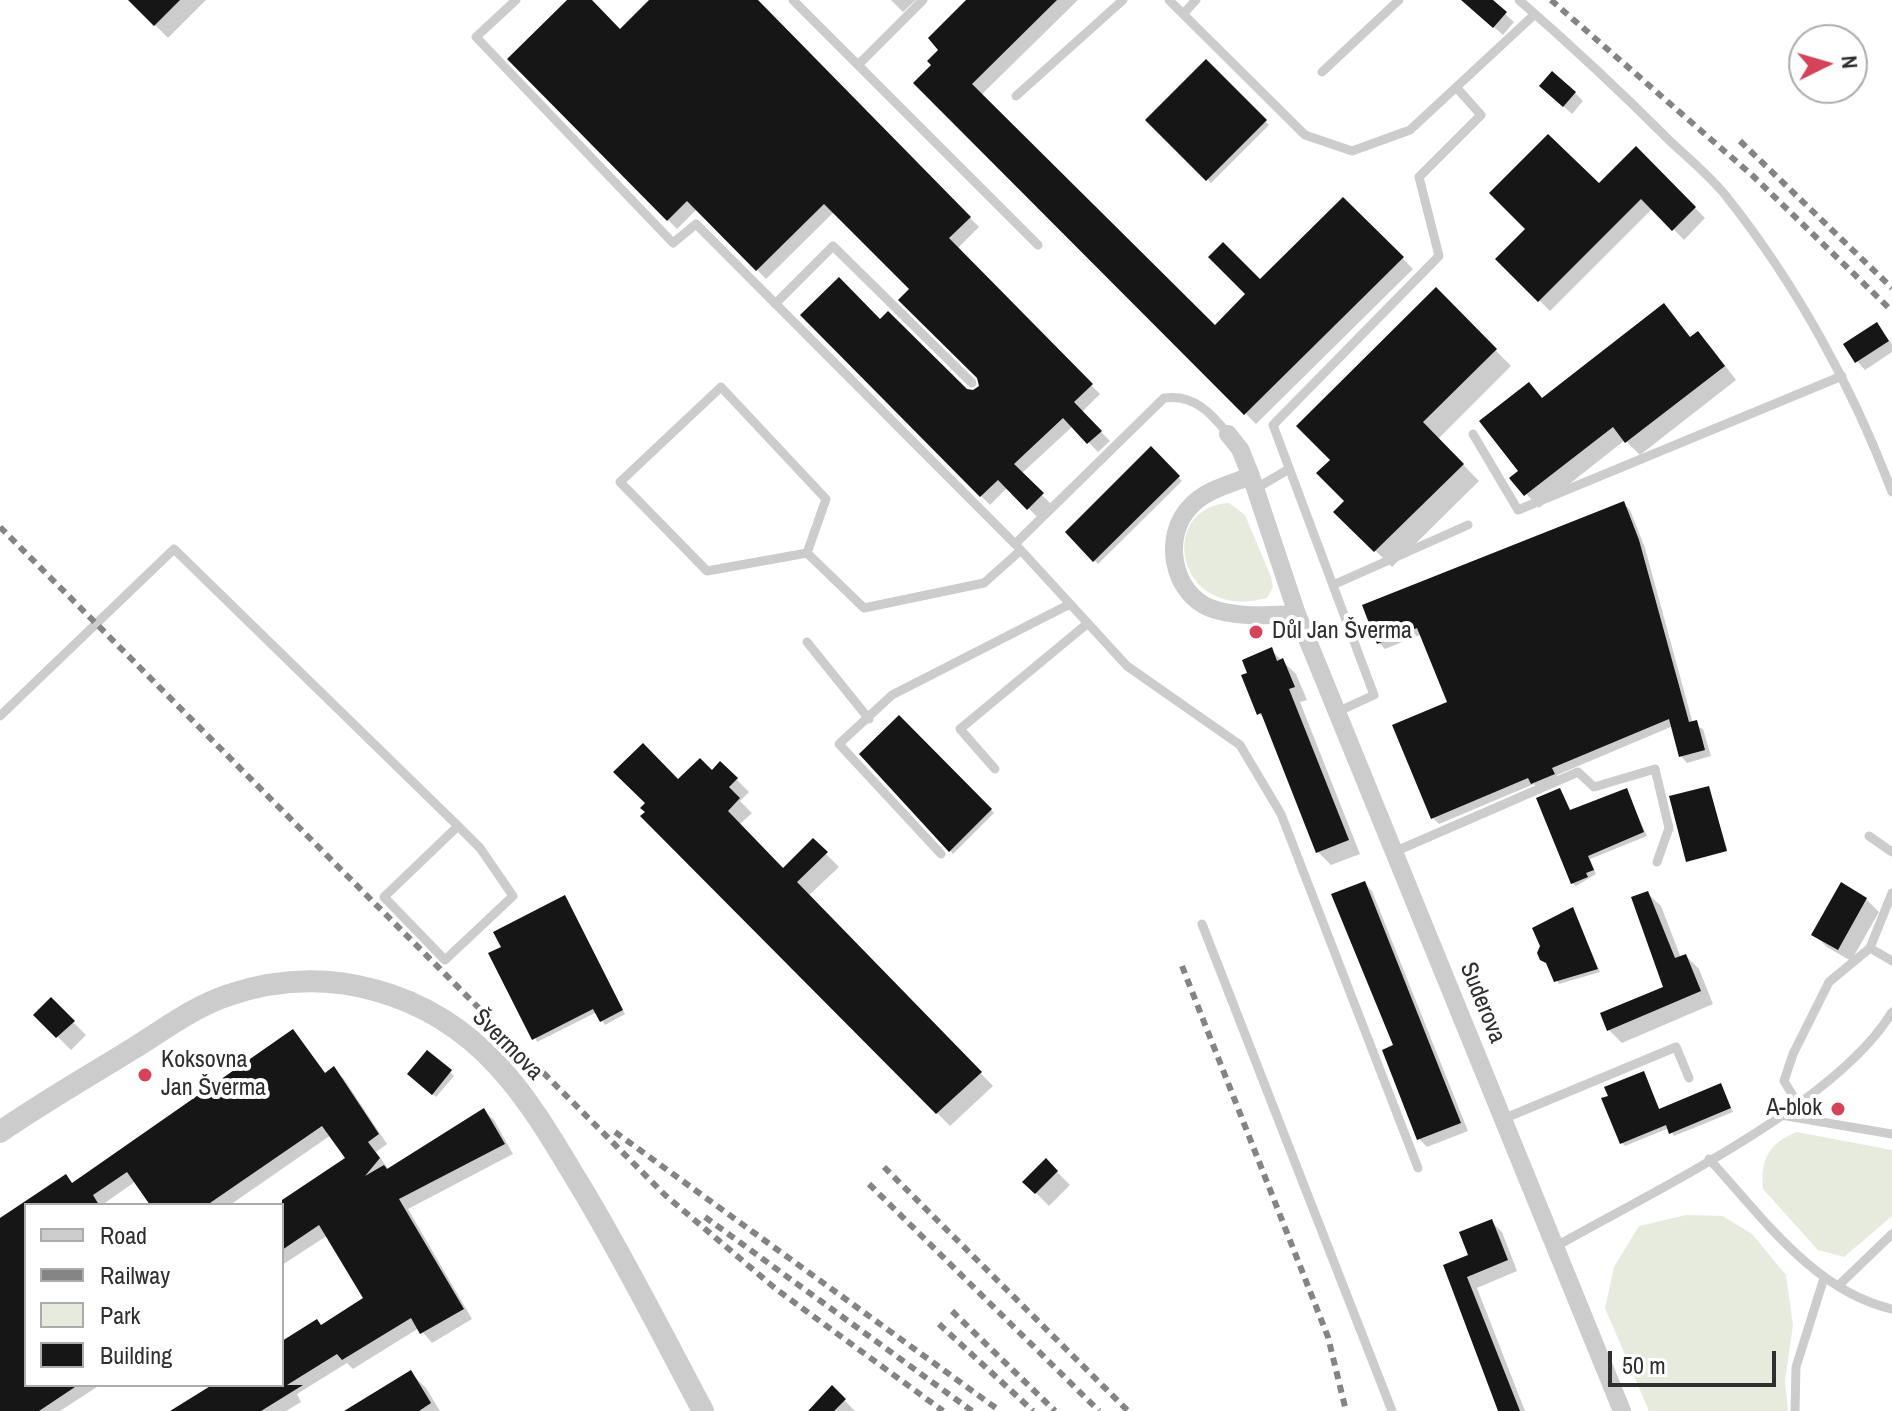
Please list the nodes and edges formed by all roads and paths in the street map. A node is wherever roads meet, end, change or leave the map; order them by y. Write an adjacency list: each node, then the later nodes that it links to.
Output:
1 (516, 0): 16 (lane)
2 (793, 0): 11 (lane)
3 (923, 0): 11 (lane)
4 (1123, 0): 14 (lane)
5 (1169, 0): 9 (lane)
6 (1196, 0): 9 (lane)
7 (1399, 0): 12 (lane)
8 (1519, 0): 10 (lane)
9 (1183, 14): 13 (lane)
10 (1535, 14): 13 (lane); 17 (lane)
11 (858, 65): 15 (lane)
12 (1322, 72)
13 (1456, 87): 21 (lane)
14 (1016, 96)
15 (1038, 245)
16 (775, 304): 18 (lane); 25 (lane)
17 (1842, 376): 20 (lane); 23 (lane)
18 (972, 383)
19 (1228, 434): 22 (street, Suderova); 25 (lane)
20 (1473, 434)
21 (1289, 469): 22 (lane); 27 (lane)
22 (1253, 482): 29 (street, Suderova); 29 (street)
23 (1892, 492)
24 (1468, 525): 27 (lane)
25 (1018, 547): 26 (lane); 28 (lane)
26 (807, 553): 26 (lane)
27 (1333, 585): 32 (lane)
28 (1070, 604): 30 (lane); 34 (lane)
29 (1297, 614): 32 (street, Suderova)
30 (1088, 623): 35 (lane); 54 (lane)
31 (807, 642): 34 (lane)
32 (1337, 712): 38 (street, Suderova)
33 (0, 716): 36 (lane)
34 (869, 719): 40 (lane)
35 (995, 769)
36 (458, 826): 36 (lane)
37 (1869, 836): 39 (lane)
38 (1394, 852): 41 (lane); 50 (street, Suderova)
39 (1892, 852)
40 (941, 854)
41 (1657, 862)
42 (1892, 893): 44 (lane)
43 (1202, 924): 61 (lane)
44 (1870, 948): 45 (lane); 48 (lane)
45 (1892, 961)
46 (1892, 1012): 48 (lane)
47 (1689, 1078): 50 (lane)
48 (1798, 1104): 49 (lane)
49 (1781, 1115): 52 (lane); 53 (lane)
50 (1503, 1119): 56 (street, Suderova)
51 (1, 1129): 60 (street, Švermova)
52 (1892, 1134)
53 (1709, 1159): 56 (lane); 57 (lane)
54 (1418, 1168)
55 (1892, 1234): 58 (lane)
56 (1555, 1247): 62 (street, Suderova)
57 (1824, 1278): 58 (lane); 63 (lane)
58 (1838, 1286): 59 (lane)
59 (1892, 1309)
60 (703, 1411)
61 (1392, 1411)
62 (1622, 1411)
63 (1795, 1411)

